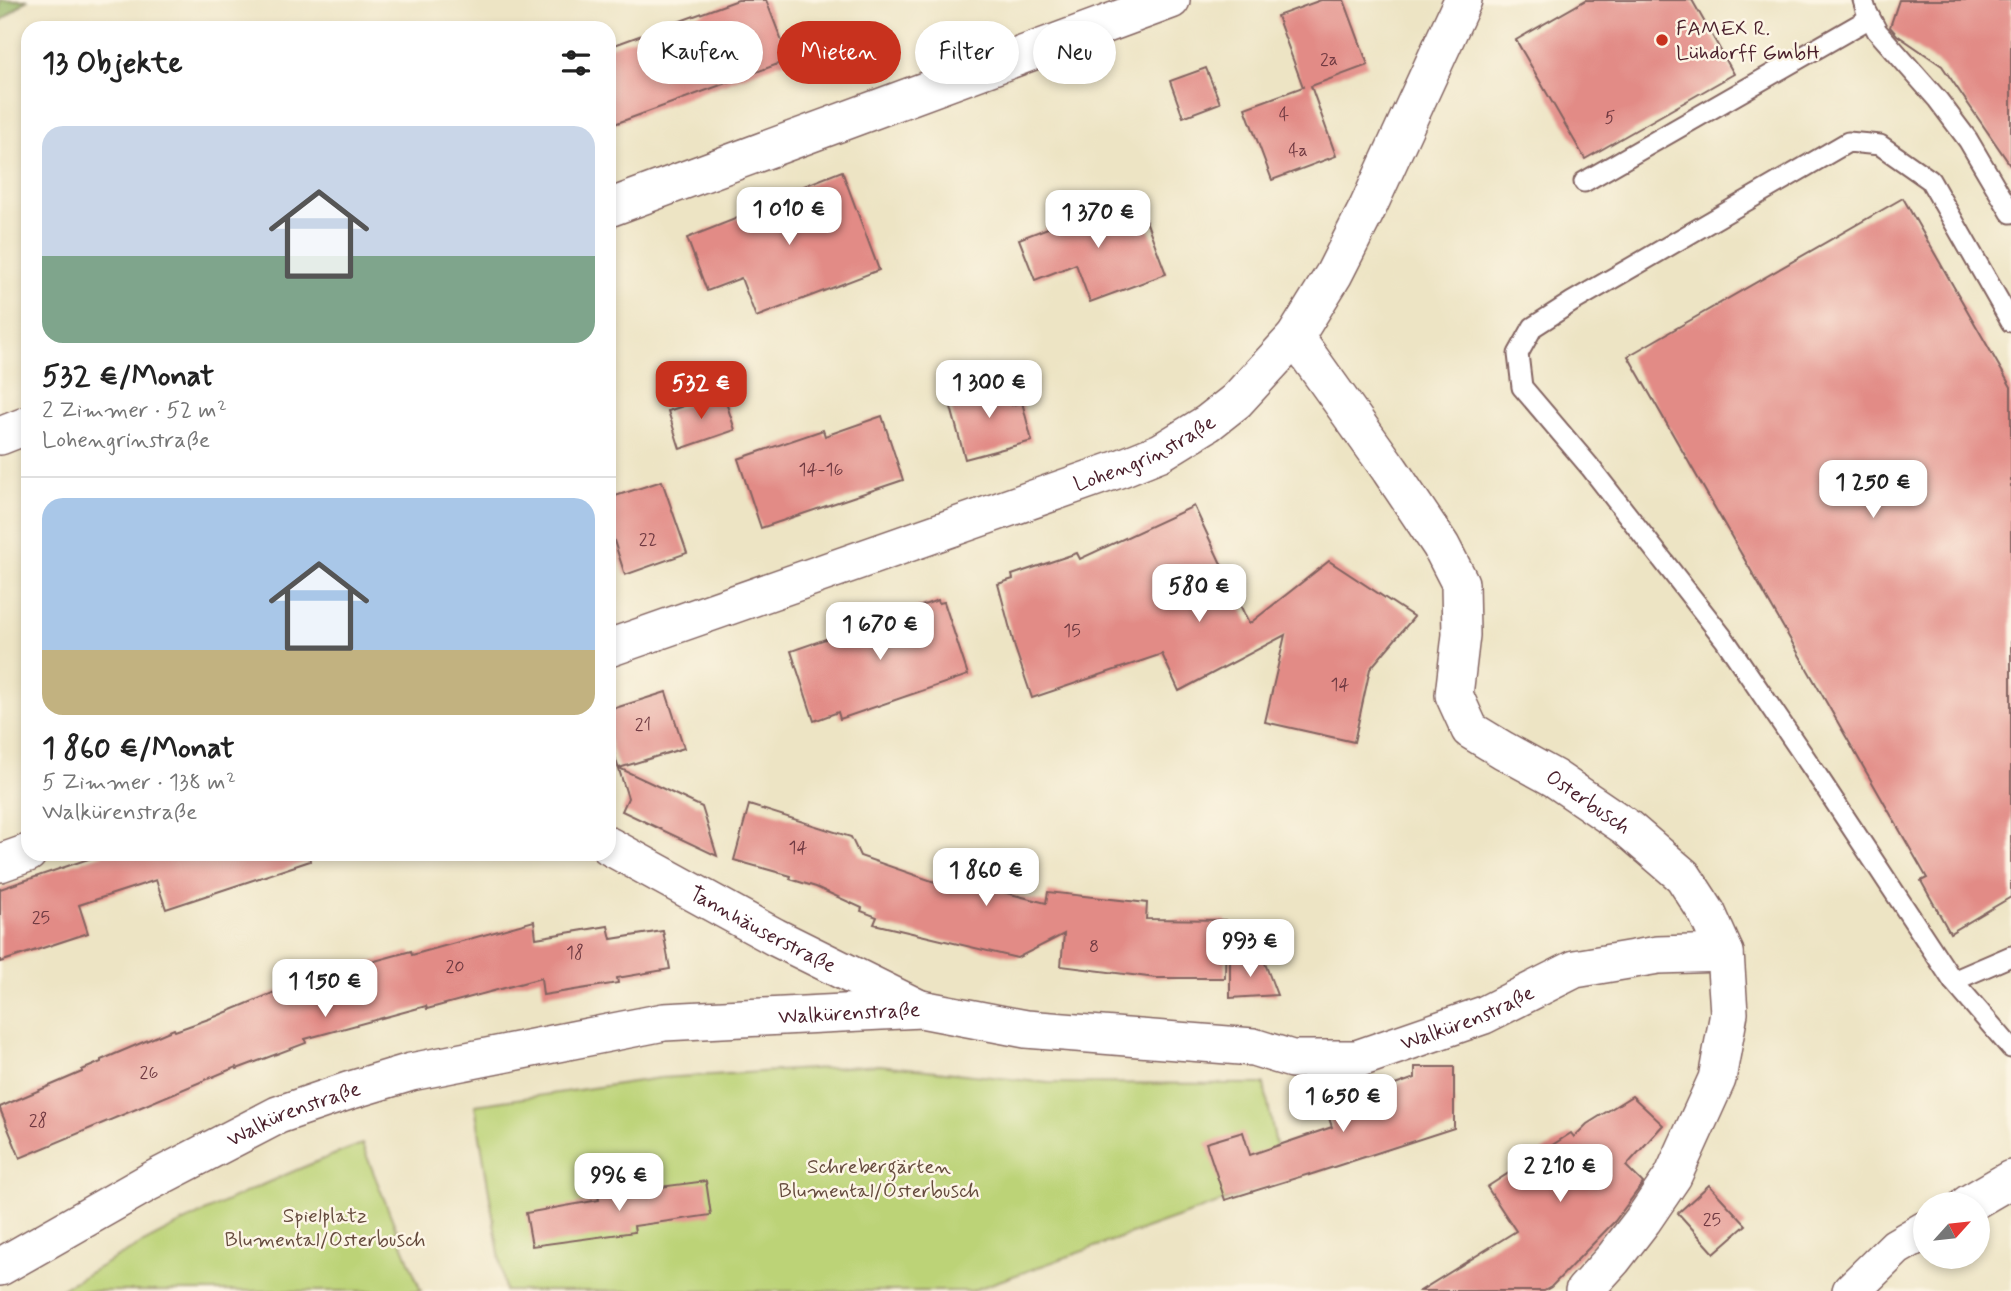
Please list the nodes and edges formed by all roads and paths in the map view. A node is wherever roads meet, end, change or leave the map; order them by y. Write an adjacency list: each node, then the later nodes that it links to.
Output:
1 (1171, 0): 5 (street)
2 (1463, 0): 8 (street, Lohengrinstraße)
3 (1867, 9): 4 (lane); 6 (lane)
4 (1584, 182)
5 (616, 205)
6 (2011, 213)
7 (2011, 322): 17 (lane)
8 (1295, 337): 11 (street, Lohengrinstraße); 15 (street, Osterbusch)
9 (21, 428): 10 (street)
10 (0, 436)
11 (616, 646)
12 (616, 850): 18 (street, Tannhäuserstraße)
13 (21, 856): 14 (street)
14 (0, 863)
15 (1725, 953): 18 (street, Walkürenstraße); 24 (street, Osterbusch)
16 (2011, 956): 17 (lane)
17 (1953, 981): 19 (lane)
18 (920, 1009): 23 (street, Walkürenstraße)
19 (2011, 1048)
20 (2011, 1179): 21 (street)
21 (1989, 1192)
22 (1913, 1237): 25 (street)
23 (0, 1267)
24 (1584, 1291)
25 (1851, 1291)

